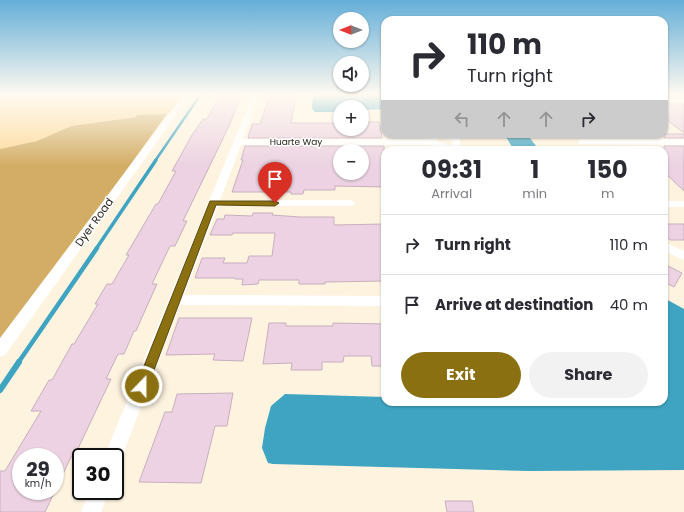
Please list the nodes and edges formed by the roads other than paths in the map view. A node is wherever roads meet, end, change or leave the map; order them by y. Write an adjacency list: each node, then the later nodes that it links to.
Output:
1 (170, 118): 19 (street, Dyer Road)
2 (248, 118): 5 (street)
3 (434, 138): 6 (street)
4 (454, 138): 10 (street)
5 (238, 142): 6 (street, Huarte Way); 11 (street)
6 (428, 142): 9 (street, Huarte Way)
7 (582, 142): 8 (street)
8 (684, 142)
9 (443, 146)
10 (455, 146)
11 (213, 203): 12 (street); 17 (street)
12 (351, 203)
13 (668, 204): 14 (street)
14 (684, 204)
15 (668, 248): 16 (street)
16 (684, 256)
17 (176, 300): 18 (street); 20 (street)
18 (381, 301)
19 (0, 350)
20 (117, 448)
21 (96, 500): 22 (street)
22 (91, 512)

